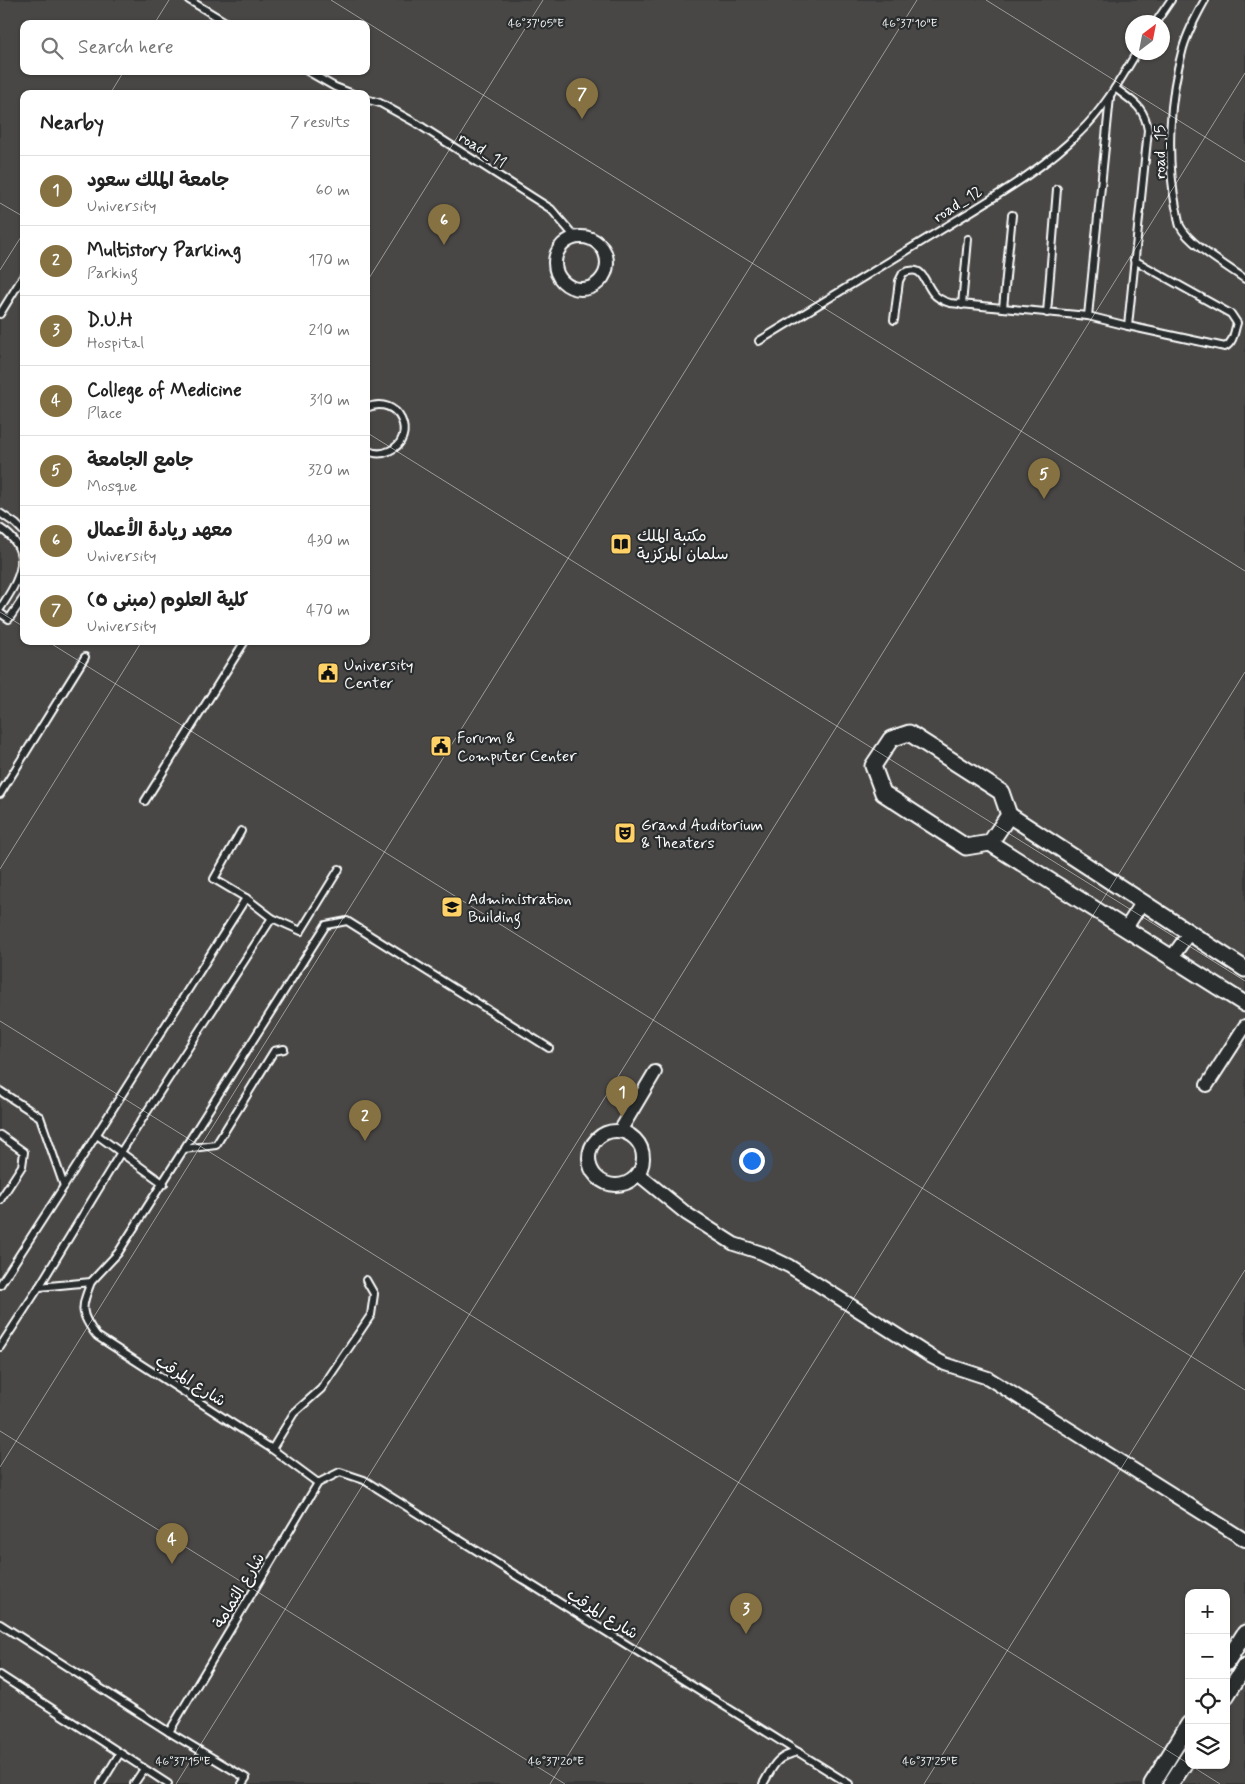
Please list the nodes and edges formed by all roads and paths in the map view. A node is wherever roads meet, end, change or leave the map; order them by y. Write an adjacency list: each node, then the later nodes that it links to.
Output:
1 (189, 0): 5 (lane)
2 (1171, 0): 4 (lane)
3 (1205, 0): 17 (lane, road_15)
4 (1161, 15)
5 (222, 20)
6 (1133, 60): 8 (lane, road_12)
7 (315, 75): 9 (lane)
8 (1115, 88): 10 (lane, road_12); 16 (lane)
9 (343, 90)
10 (1110, 96): 23 (lane); 26 (lane, road_12)
11 (370, 100): 14 (lane, road_11)
12 (1057, 189): 21 (lane)
13 (1012, 215): 20 (lane)
14 (575, 238): 14 (street)
15 (968, 238): 19 (lane)
16 (1134, 260): 25 (lane); 25 (lane)
17 (1245, 278)
18 (20, 282): 22 (lane)
19 (962, 305): 20 (lane); 24 (lane)
20 (1003, 308): 21 (lane)
21 (1047, 313): 23 (lane)
22 (0, 314)
23 (1088, 316): 25 (lane)
24 (894, 320)
25 (1128, 326)
26 (760, 341)
27 (370, 406): 28 (lane)
28 (370, 451)
29 (0, 514): 31 (lane)
30 (0, 528): 32 (lane)
31 (20, 528)
32 (20, 558)
33 (20, 567): 35 (lane)
34 (20, 603): 36 (lane)
35 (0, 609)
36 (0, 613)
37 (242, 645): 40 (lane)
38 (85, 657): 39 (lane)
39 (0, 794)
40 (145, 801)
41 (1008, 815): 43 (street); 43 (street); 46 (street)
42 (240, 831): 45 (lane)
43 (990, 843): 48 (street)
44 (339, 869): 47 (lane)
45 (246, 898): 47 (lane); 61 (lane)
46 (1142, 903): 48 (street); 49 (street)
47 (272, 918): 63 (lane)
48 (1126, 928): 50 (street)
49 (1190, 932): 50 (street); 51 (street)
50 (1172, 957): 52 (street)
51 (1245, 969)
52 (1245, 1004)
53 (1245, 1026): 57 (street)
54 (550, 1048): 62 (lane)
55 (284, 1049): 62 (lane)
56 (655, 1072): 59 (street)
57 (1207, 1085)
58 (0, 1092): 66 (lane)
59 (620, 1131): 64 (street); 64 (street)
60 (0, 1135): 67 (lane)
61 (97, 1135): 63 (lane); 66 (lane)
62 (184, 1149): 65 (lane)
63 (121, 1152): 65 (lane); 71 (lane)
64 (638, 1174): 75 (street)
65 (164, 1184): 69 (lane)
66 (64, 1186): 70 (lane)
67 (0, 1200)
68 (366, 1280): 73 (lane)
69 (90, 1282): 71 (lane); 73 (lane, شارع المرقب)
70 (0, 1285)
71 (40, 1287): 72 (lane)
72 (0, 1347)
73 (272, 1449): 74 (lane, شارع المرقب)
74 (318, 1483): 83 (lane, شارع الثمامة); 84 (lane, شارع المرقب)
75 (1245, 1540)
76 (0, 1624): 83 (lane)
77 (1245, 1633): 78 (street)
78 (1230, 1657)
79 (1245, 1666): 81 (street)
80 (0, 1675): 85 (lane)
81 (1230, 1690)
82 (1185, 1730): 94 (street)
83 (169, 1732): 91 (lane)
84 (798, 1752): 92 (lane); 93 (lane, شارع المرقب)
85 (120, 1753): 87 (lane); 88 (lane)
86 (1185, 1762): 95 (street)
87 (144, 1769): 89 (lane); 90 (lane)
88 (101, 1784)
89 (134, 1784)
90 (168, 1784)
91 (242, 1784)
92 (763, 1784)
93 (849, 1784)
94 (1152, 1784)
95 (1171, 1784)

